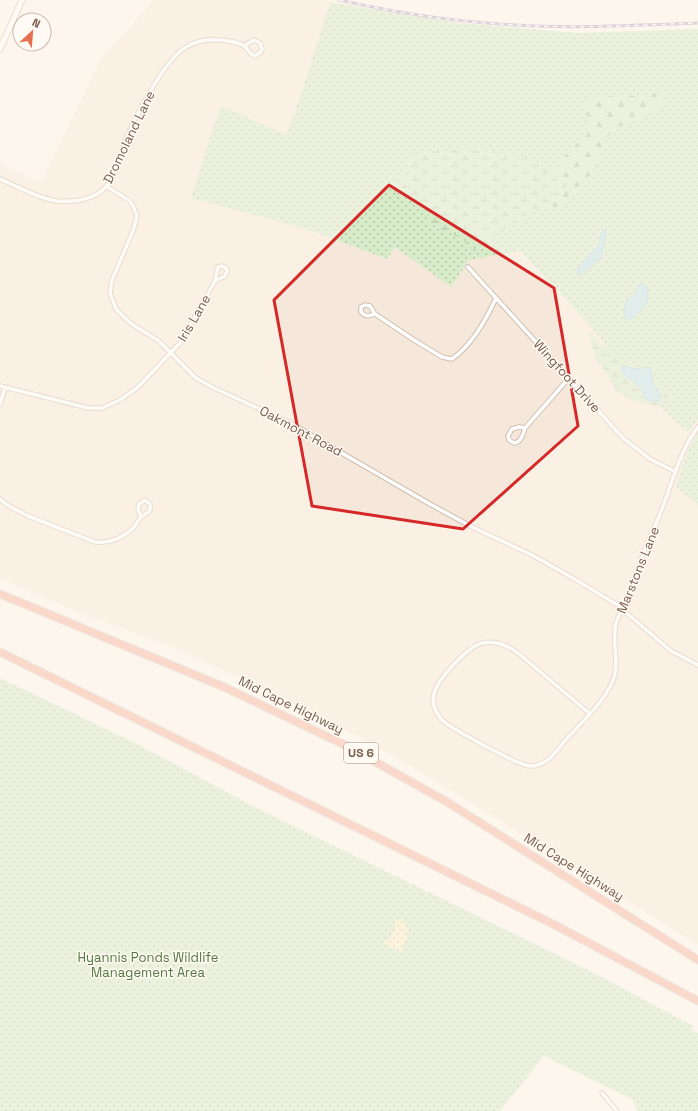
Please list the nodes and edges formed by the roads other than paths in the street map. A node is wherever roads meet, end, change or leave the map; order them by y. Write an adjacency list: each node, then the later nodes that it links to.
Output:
1 (22, 0): 3 (street)
2 (246, 47): 2 (street, Dromoland Lane); 5 (street, Dromoland Lane)
3 (0, 49)
4 (0, 179): 5 (street, Dromoland Lane)
5 (106, 186): 10 (street, Oakmont Road)
6 (468, 267): 8 (street, Wingfoot Drive)
7 (215, 281): 10 (street, Iris Lane)
8 (496, 298): 9 (street); 11 (street, Wingfoot Drive)
9 (375, 314)
10 (170, 354): 13 (street, Iris Lane); 21 (street, Oakmont Road)
11 (570, 378): 16 (street); 17 (street, Wingfoot Drive)
12 (0, 386): 13 (street, Iris Lane)
13 (5, 388): 14 (street)
14 (0, 404)
15 (698, 427): 17 (street, Marstons Lane)
16 (525, 428): 16 (street)
17 (676, 472): 21 (street, Marstons Lane)
18 (0, 499): 19 (street)
19 (141, 516): 19 (street)
20 (0, 594): 25 (highway, Mid Cape Highway / US 6)
21 (622, 609): 23 (street, Oakmont Road); 24 (street, Marstons Lane)
22 (0, 652): 26 (highway)
23 (698, 665)
24 (590, 713): 24 (street, Marstons Lane)
25 (698, 960)
26 (698, 1001)
27 (602, 1093): 28 (street)
28 (617, 1111)

